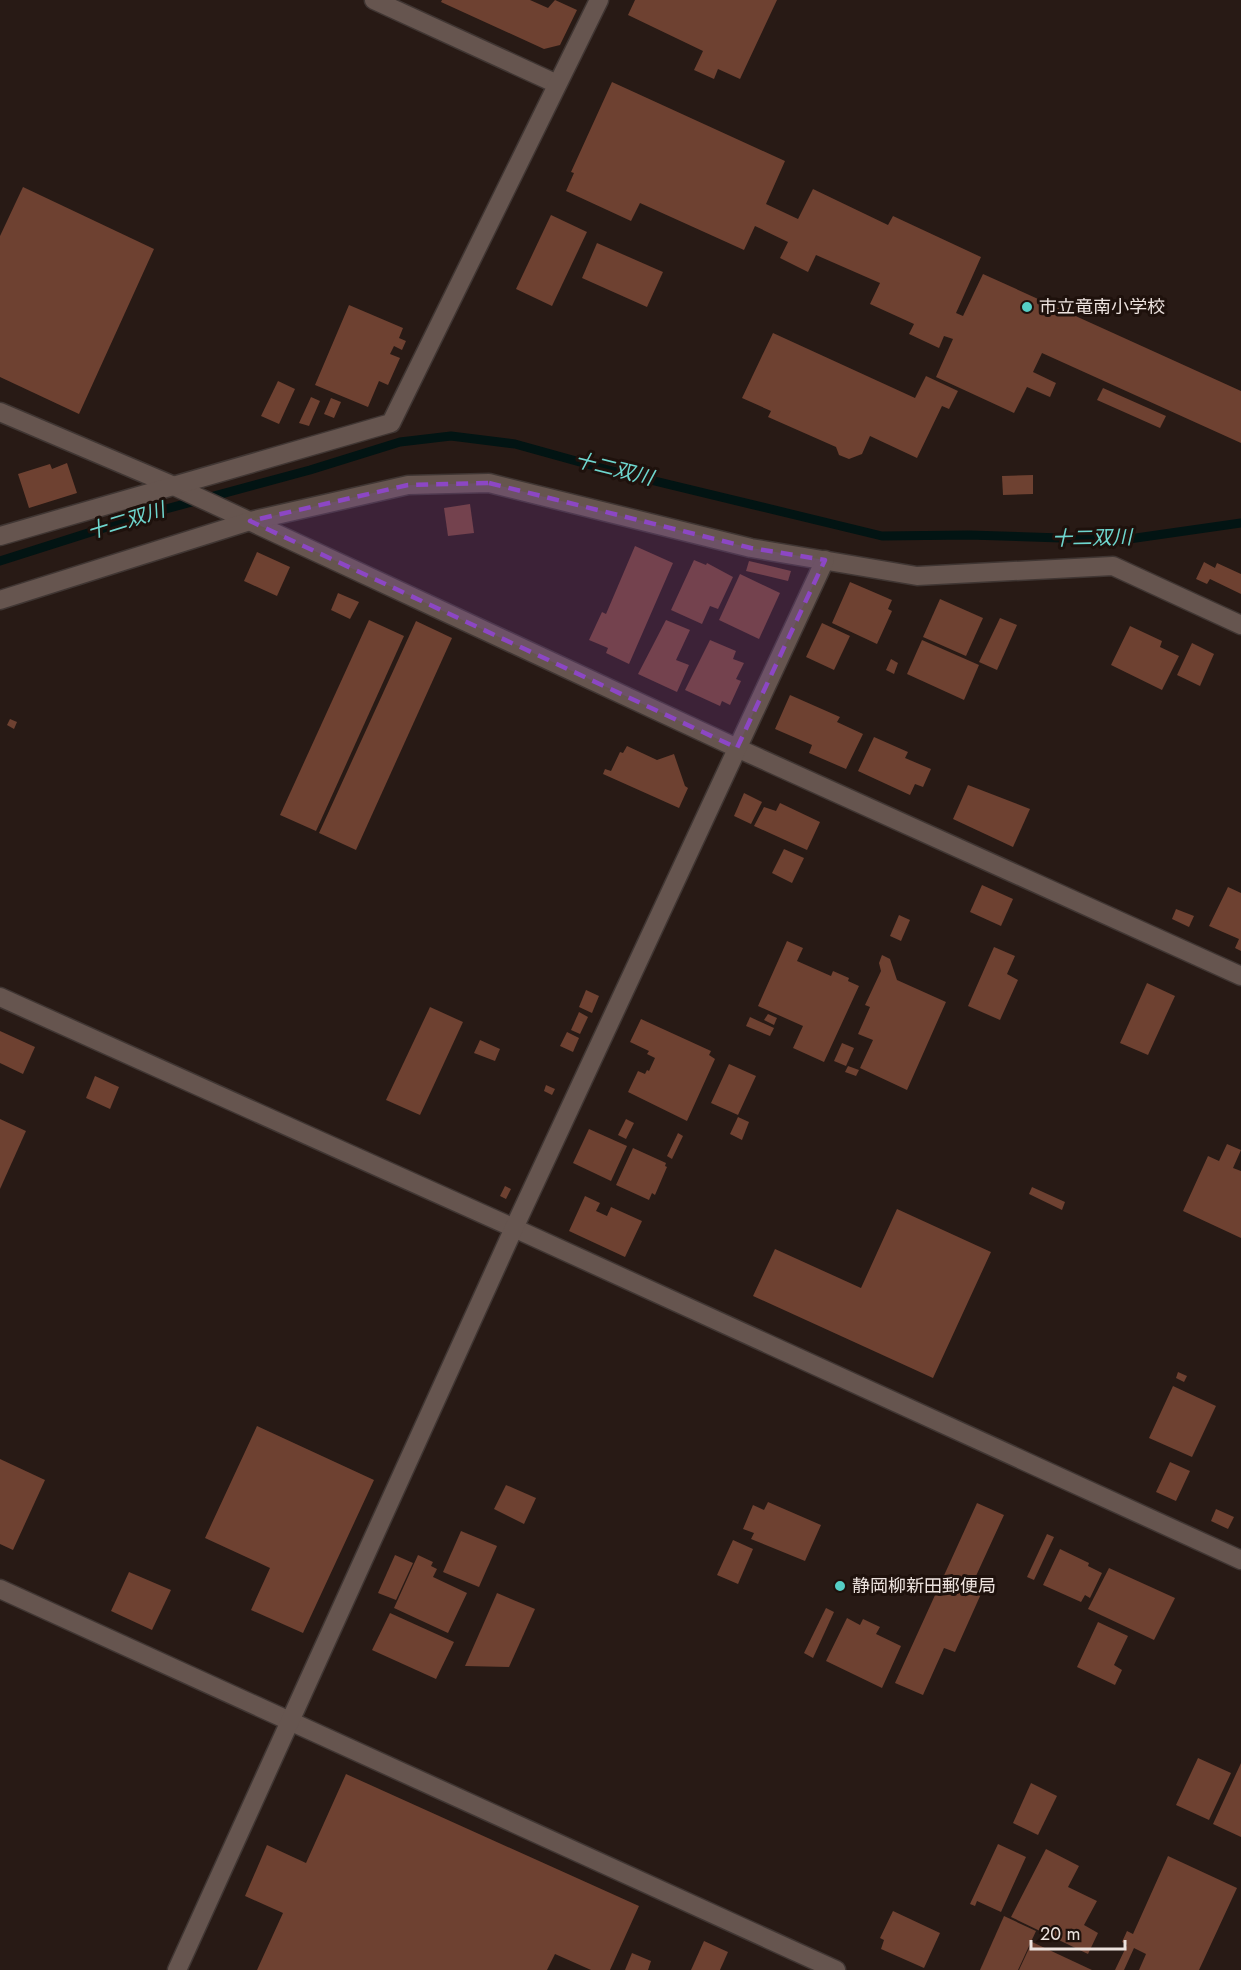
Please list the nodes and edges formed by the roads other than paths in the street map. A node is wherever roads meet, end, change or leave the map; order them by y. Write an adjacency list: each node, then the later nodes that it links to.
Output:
1 (374, 0): 3 (street)
2 (599, 0): 3 (street)
3 (557, 84): 5 (street)
4 (0, 412): 5 (street)
5 (174, 486): 6 (street); 7 (street)
6 (250, 521): 8 (street); 9 (street); 11 (street)
7 (0, 536)
8 (825, 560): 10 (street); 11 (street)
9 (0, 600)
10 (1241, 625)
11 (737, 748): 12 (street); 14 (street)
12 (1241, 976)
13 (0, 997): 14 (street)
14 (514, 1228): 15 (street); 17 (street)
15 (1241, 1560)
16 (0, 1589): 17 (street)
17 (288, 1722): 18 (street); 19 (street)
18 (177, 1970)
19 (836, 1970)

